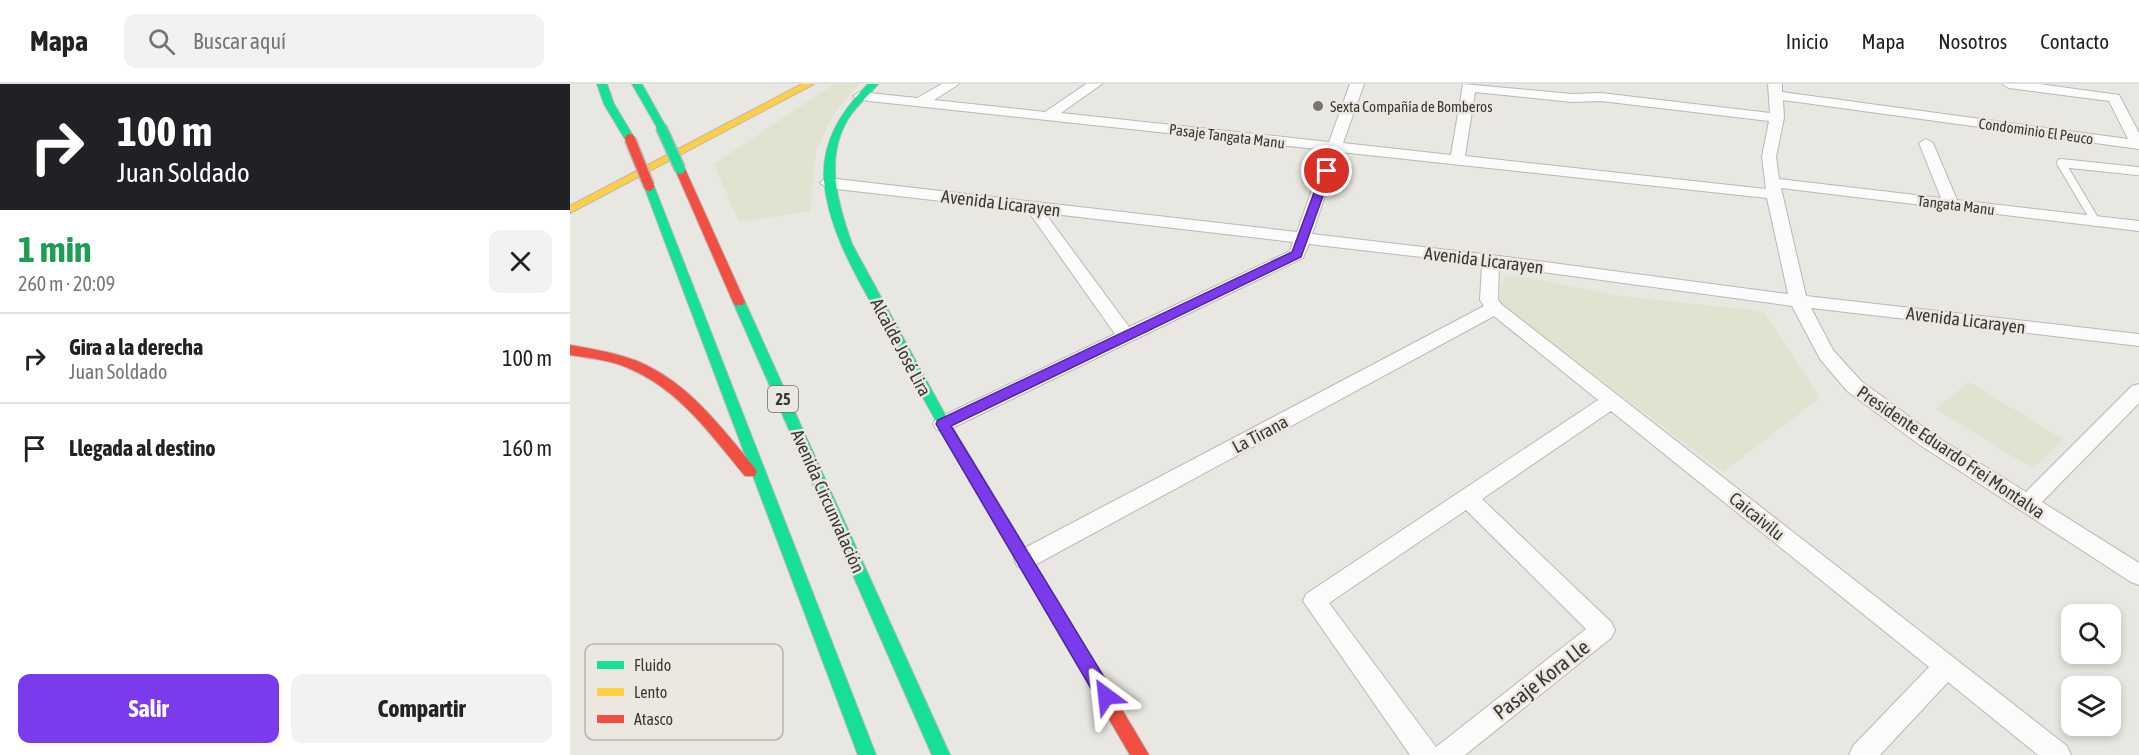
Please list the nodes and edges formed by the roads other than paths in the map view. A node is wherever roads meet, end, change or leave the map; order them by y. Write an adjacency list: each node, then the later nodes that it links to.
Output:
1 (602, 84): 42 (main road, bridge)
2 (637, 84): 19 (main road, Avenida Circunvalación / 25)
3 (791, 84): 26 (main road)
4 (809, 84): 29 (main road)
5 (873, 84): 13 (main road, Alcalde José Lira)
6 (952, 84): 16 (street)
7 (1095, 84): 17 (street)
8 (1357, 84): 21 (street)
9 (1536, 84): 15 (street)
10 (2009, 84): 12 (street, Condominio El Peuco)
11 (1470, 86): 15 (street); 22 (street)
12 (1772, 90): 18 (street, Presidente Eduardo Frei Montalva)
13 (860, 96): 16 (street, Pasaje Tangata Manu); 24 (main road, Alcalde José Lira)
14 (663, 97): 19 (main road)
15 (1600, 97): 18 (street)
16 (920, 102): 17 (street, Pasaje Tangata Manu)
17 (1049, 115): 21 (street, Pasaje Tangata Manu)
18 (1777, 118): 25 (street, Presidente Eduardo Frei Montalva)
19 (660, 128): 49 (main road, Avenida Circunvalación / 25, bridge)
20 (1926, 143): 27 (street)
21 (1334, 148): 22 (street, Pasaje Tangata Manu); 32 (street)
22 (1457, 161): 25 (street, Pasaje Tangata Manu)
23 (2137, 171): 30 (lane)
24 (828, 183): 28 (street, Avenida Licarayen); 41 (main road, Alcalde José Lira)
25 (1774, 188): 27 (street, Tangata Manu); 34 (street, Presidente Eduardo Frei Montalva)
26 (570, 198)
27 (1951, 204): 30 (street, Tangata Manu)
28 (1032, 206): 32 (street, Avenida Licarayen); 36 (street)
29 (570, 210)
30 (2096, 222): 31 (street, Tangata Manu)
31 (2139, 226)
32 (1304, 238): 33 (street, Avenida Licarayen); 36 (street)
33 (1491, 260): 34 (street, Avenida Licarayen); 35 (street)
34 (1798, 300): 37 (street, Avenida Licarayen); 44 (street, Presidente Eduardo Frei Montalva)
35 (1495, 308): 40 (street, Caicaivilu); 45 (street, La Tirana)
36 (1126, 336): 41 (street)
37 (2139, 340)
38 (570, 350): 42 (main road)
39 (2139, 391): 44 (street)
40 (1612, 400): 43 (street); 47 (street, Caicaivilu)
41 (943, 424): 45 (main road, Alcalde José Lira)
42 (765, 489): 48 (main road)
43 (1468, 498): 51 (street); 52 (street, Pasaje Kora Lle)
44 (2027, 504): 46 (street, Presidente Eduardo Frei Montalva)
45 (1026, 559): 50 (main road, Alcalde José Lira)
46 (2139, 575)
47 (1946, 667): 53 (street); 54 (street, Caicaivilu)
48 (867, 755)
49 (941, 755)
50 (1140, 755)
51 (1426, 755)
52 (1445, 755)
53 (1862, 755)
54 (2058, 755)

